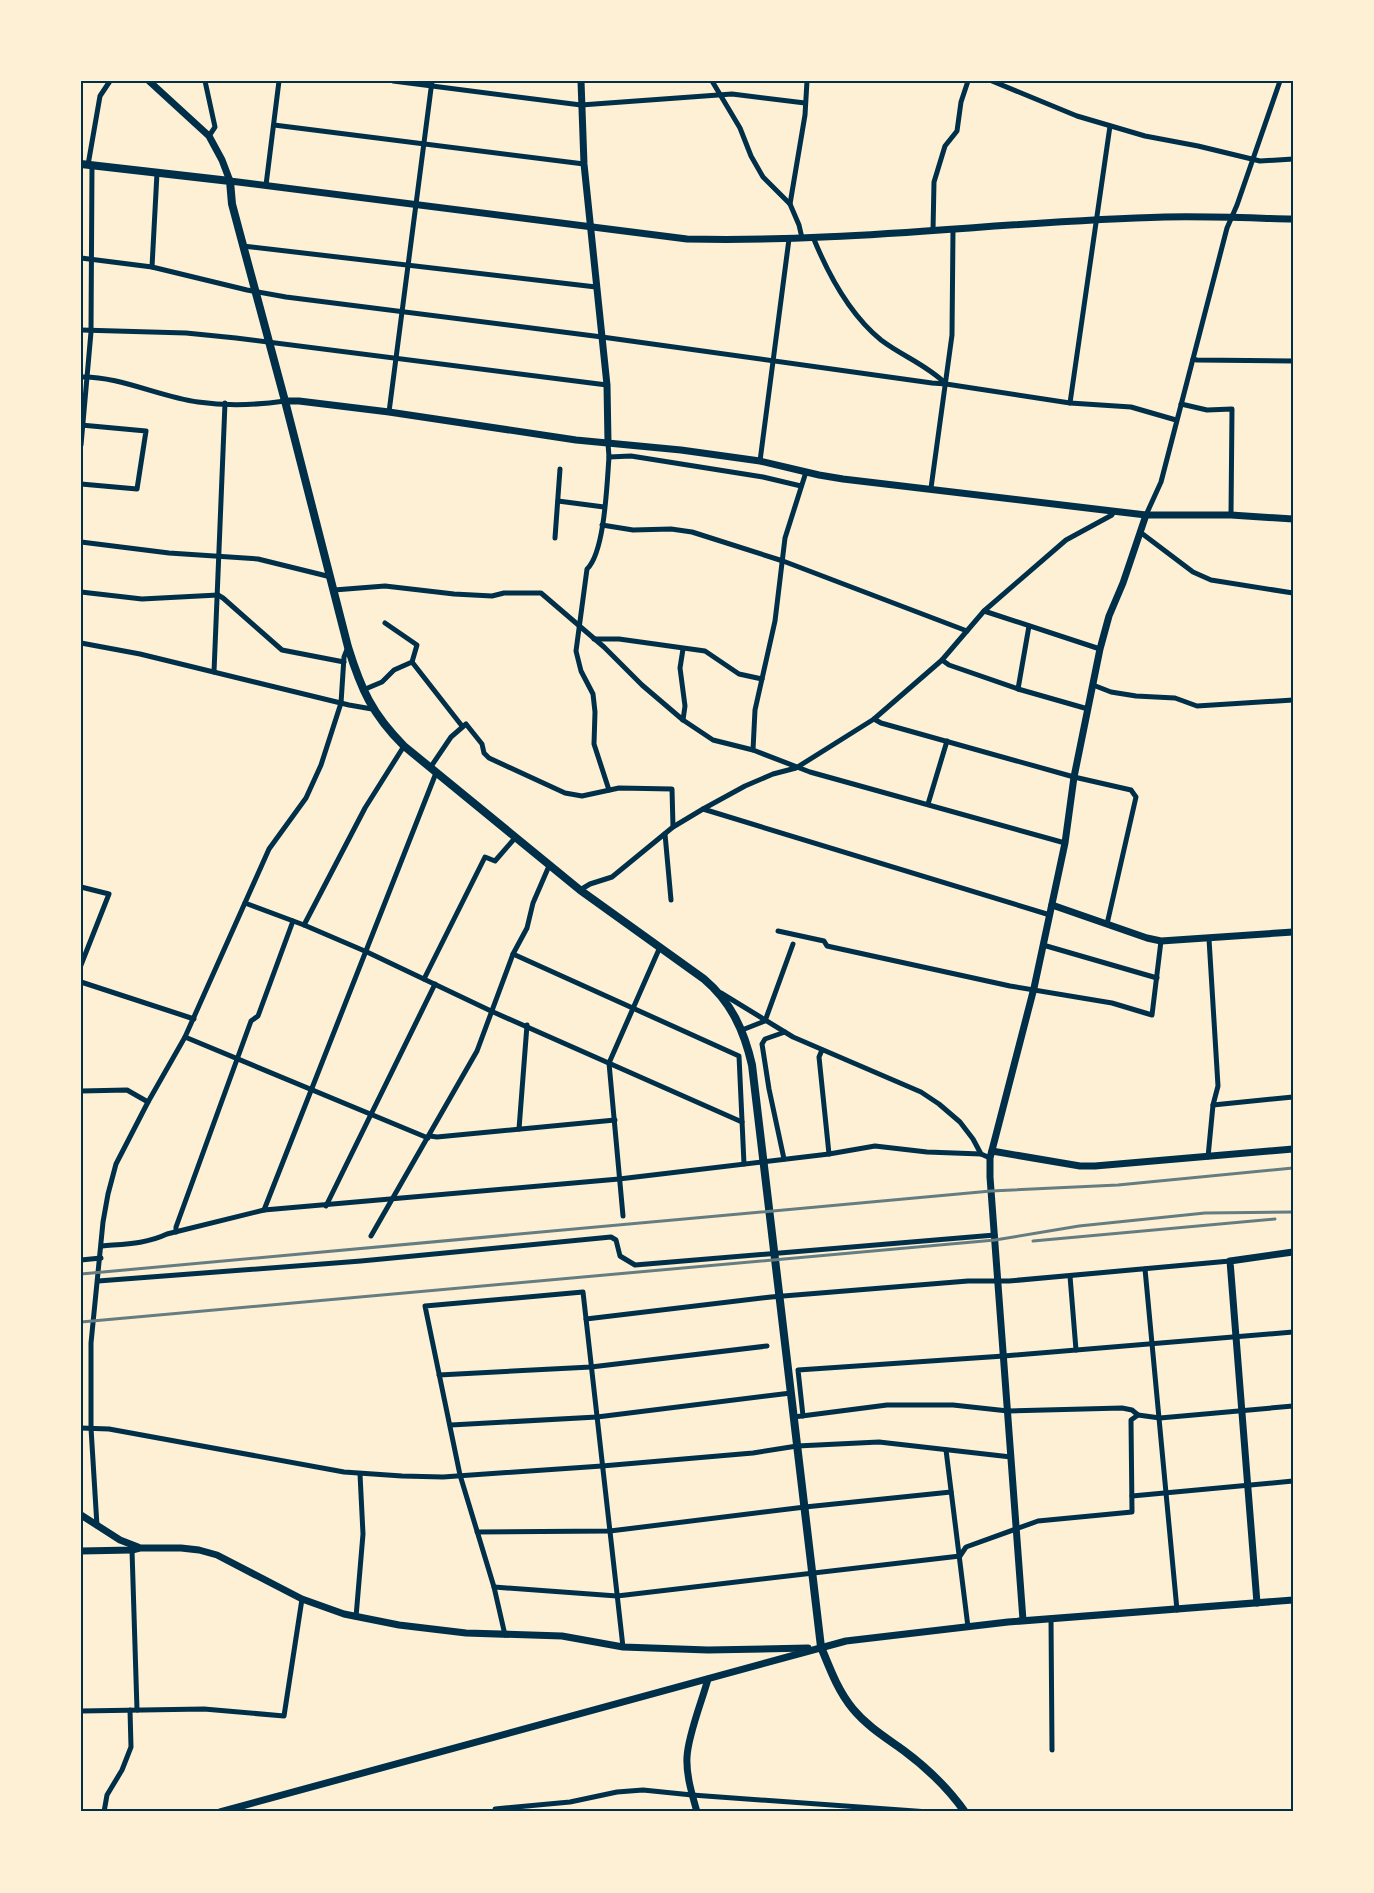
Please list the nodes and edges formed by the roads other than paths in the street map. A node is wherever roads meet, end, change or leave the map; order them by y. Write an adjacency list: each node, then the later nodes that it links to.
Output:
1 (110, 81): 22 (street)
2 (149, 81): 18 (street)
3 (205, 81): 18 (street)
4 (279, 81): 16 (street)
5 (393, 81): 12 (street)
6 (580, 81): 15 (street)
7 (712, 81): 13 (street)
8 (807, 81): 14 (street)
9 (968, 81): 34 (street)
10 (992, 81): 17 (street)
11 (1280, 81): 21 (street)
12 (432, 83): 15 (street); 19 (street)
13 (720, 94): 14 (street); 15 (street); 27 (street)
14 (805, 103): 27 (street)
15 (580, 105): 23 (street)
16 (274, 124): 19 (street); 26 (street)
17 (1110, 126): 21 (street); 31 (street)
18 (209, 136): 25 (street)
19 (424, 143): 23 (street); 28 (street)
20 (1293, 159): 21 (street)
21 (1252, 160): 29 (street)
22 (87, 164): 24 (main road); 40 (street)
23 (584, 164): 32 (street)
24 (157, 173): 25 (main road); 42 (street)
25 (230, 181): 26 (street); 38 (main road)
26 (266, 185): 28 (street)
27 (789, 204): 36 (street)
28 (416, 206): 32 (street); 41 (street)
29 (1231, 218): 30 (street); 31 (street); 51 (street)
30 (1293, 219)
31 (1097, 221): 33 (street); 60 (street)
32 (590, 227): 37 (street); 43 (street)
33 (953, 230): 34 (street); 56 (street)
34 (933, 231): 35 (street)
35 (813, 237): 36 (street); 56 (street)
36 (801, 238): 37 (street)
37 (789, 239): 52 (street)
38 (243, 246): 41 (street); 44 (main road)
39 (81, 258): 40 (street)
40 (91, 260): 42 (street); 47 (street)
41 (409, 264): 43 (street); 45 (street)
42 (152, 267): 44 (street)
43 (596, 287): 48 (street)
44 (256, 292): 45 (street); 49 (main road)
45 (404, 312): 48 (street); 50 (street)
46 (81, 330): 47 (street)
47 (92, 332): 49 (street); 55 (street)
48 (602, 337): 52 (street); 57 (street)
49 (268, 343): 50 (street); 58 (main road)
50 (397, 359): 57 (street); 62 (street)
51 (1193, 359): 53 (street); 61 (street)
52 (774, 361): 56 (street); 68 (street)
53 (1293, 361)
54 (81, 377): 55 (street)
55 (89, 377): 59 (street); 64 (street)
56 (946, 384): 60 (street); 73 (street)
57 (607, 385): 65 (street)
58 (285, 401): 59 (street); 62 (street); 86 (main road)
59 (225, 403): 84 (street)
60 (1070, 403): 63 (street)
61 (1181, 404): 63 (street); 78 (street)
62 (389, 412): 65 (street)
63 (1176, 420): 77 (street)
64 (82, 425): 66 (street); 71 (street)
65 (608, 443): 67 (street); 68 (street)
66 (81, 445)
67 (609, 456): 72 (street); 75 (street)
68 (760, 461): 70 (street)
69 (561, 469): 74 (street)
70 (806, 472): 72 (street); 73 (street)
71 (81, 484)
72 (801, 486): 85 (street)
73 (932, 488): 76 (street)
74 (558, 501): 75 (street); 82 (street)
75 (604, 507): 80 (street)
76 (1114, 511): 77 (street); 91 (street)
77 (1146, 515): 78 (street); 81 (street)
78 (1232, 515): 79 (street)
79 (1293, 519)
80 (602, 525): 85 (street); 93 (street)
81 (1140, 532): 89 (street); 100 (street)
82 (555, 538)
83 (81, 542): 84 (street)
84 (220, 555): 86 (street); 90 (street)
85 (783, 561): 95 (street); 105 (street)
86 (331, 577): 87 (main road)
87 (334, 590): 93 (street); 98 (main road)
88 (81, 592): 90 (street)
89 (1293, 593)
90 (218, 595): 102 (street); 104 (street)
91 (984, 611): 94 (street); 95 (street)
92 (385, 623): 103 (street)
93 (578, 626): 96 (street); 122 (street)
94 (1029, 626): 100 (street); 107 (street)
95 (967, 631): 101 (street)
96 (594, 639): 99 (street); 114 (street)
97 (81, 644): 104 (street)
98 (348, 647): 102 (street); 108 (main road)
99 (683, 649): 105 (street); 114 (street)
100 (1100, 649): 106 (street)
101 (942, 660): 107 (street); 113 (street)
102 (344, 662): 110 (street)
103 (412, 662): 108 (street); 115 (street)
104 (214, 672): 110 (street)
105 (762, 679): 118 (street)
106 (1093, 685): 109 (street); 112 (street)
107 (1018, 689): 112 (street)
108 (363, 690): 111 (main road)
109 (1293, 700)
110 (341, 703): 111 (street); 133 (street)
111 (372, 709): 117 (main road)
112 (1088, 709): 121 (street)
113 (874, 719): 116 (street); 119 (street)
114 (683, 720): 118 (street)
115 (462, 726): 120 (street); 122 (street)
116 (947, 741): 121 (street); 123 (street)
117 (404, 746): 120 (main road); 138 (street)
118 (753, 750): 119 (street)
119 (796, 768): 123 (street); 124 (street)
120 (433, 770): 127 (main road); 146 (street)
121 (1074, 777): 128 (street); 137 (street)
122 (609, 790): 125 (street)
123 (928, 804): 128 (street)
124 (703, 809): 125 (street); 135 (street)
125 (673, 827): 126 (street)
126 (665, 834): 131 (street); 132 (street)
127 (515, 838): 129 (main road); 151 (street)
128 (1065, 843): 134 (street)
129 (549, 866): 131 (main road); 148 (street)
130 (81, 887): 147 (street)
131 (580, 890): 145 (main road)
132 (671, 900)
133 (245, 903): 136 (street); 158 (street)
134 (1052, 905): 135 (street); 137 (street)
135 (1050, 915): 144 (street)
136 (294, 921): 138 (street); 165 (street)
137 (1107, 924): 142 (street)
138 (304, 925): 146 (street)
139 (778, 931): 154 (street)
140 (1293, 932): 141 (street)
141 (1209, 939): 142 (street); 171 (street)
142 (1161, 941): 150 (street)
143 (793, 944): 159 (street)
144 (1043, 945): 150 (street); 154 (street)
145 (660, 947): 155 (main road); 156 (street)
146 (366, 952): 151 (street); 167 (street)
147 (83, 954): 149 (street)
148 (513, 954): 156 (street); 157 (street)
149 (81, 965)
150 (1157, 978): 154 (street)
151 (424, 979): 153 (street)
152 (81, 982): 158 (street)
153 (435, 984): 157 (street); 172 (street)
154 (1034, 988): 180 (street)
155 (718, 991): 159 (street); 161 (main road)
156 (632, 1008): 166 (street); 174 (street)
157 (491, 1011): 160 (street); 176 (street)
158 (194, 1019): 163 (street)
159 (765, 1021): 161 (street); 162 (street)
160 (527, 1025): 166 (street); 175 (street)
161 (742, 1030): 210 (main road)
162 (785, 1032): 164 (street); 182 (street)
163 (185, 1037): 165 (street); 170 (street)
164 (822, 1050): 178 (street); 179 (street)
165 (238, 1059): 167 (street); 189 (street)
166 (609, 1063): 173 (street); 174 (street)
167 (311, 1088): 172 (street); 187 (street)
168 (81, 1091): 170 (street)
169 (1293, 1097): 171 (street)
170 (148, 1102): 192 (street)
171 (1212, 1105): 181 (street)
172 (371, 1114): 176 (street); 186 (street)
173 (615, 1120): 175 (street); 184 (street)
174 (742, 1122): 183 (street)
175 (519, 1129): 176 (street)
176 (429, 1137): 185 (street)
177 (1293, 1149): 181 (street)
178 (829, 1154): 179 (street); 182 (street)
179 (981, 1154): 180 (street)
180 (991, 1155): 181 (street); 190 (street)
181 (1208, 1157)
182 (783, 1159): 183 (street)
183 (744, 1164): 184 (street)
184 (619, 1179): 185 (street); 188 (street)
185 (391, 1200): 186 (street); 191 (street)
186 (326, 1206): 187 (street)
187 (264, 1210): 189 (street)
188 (623, 1216)
189 (176, 1232): 192 (street)
190 (995, 1234): 199 (street); 200 (street)
191 (371, 1236)
192 (102, 1246): 194 (street)
193 (1293, 1252): 196 (street)
194 (101, 1258): 195 (street); 199 (street)
195 (81, 1260)
196 (1230, 1261): 197 (street); 203 (street)
197 (1145, 1269): 198 (street); 204 (street)
198 (1070, 1276): 200 (street); 206 (street)
199 (98, 1281): 221 (street)
200 (997, 1281): 201 (street); 207 (street)
201 (586, 1319): 208 (street); 209 (street)
202 (1293, 1332): 203 (street)
203 (1237, 1336): 204 (street); 212 (street)
204 (1153, 1343): 206 (street); 218 (street)
205 (767, 1346): 208 (street)
206 (1076, 1350): 207 (street)
207 (1004, 1356): 213 (street); 215 (street)
208 (591, 1367): 209 (street); 216 (street)
209 (439, 1375): 219 (street)
210 (791, 1389): 216 (street); 217 (main road)
211 (1293, 1406): 212 (street)
212 (1243, 1410): 218 (street); 229 (street)
213 (1008, 1411): 214 (street); 215 (street); 224 (street)
214 (1138, 1415): 218 (street); 232 (street)
215 (803, 1416): 217 (street)
216 (597, 1417): 219 (street); 225 (street)
217 (794, 1417): 222 (main road)
218 (1160, 1418): 231 (street)
219 (451, 1425): 227 (street)
220 (81, 1428): 221 (street)
221 (91, 1428): 226 (street); 235 (street)
222 (797, 1446): 223 (street); 225 (street); 233 (main road)
223 (946, 1450): 224 (street); 230 (street)
224 (1011, 1457): 236 (street)
225 (602, 1466): 227 (street); 237 (street)
226 (360, 1473): 227 (street); 250 (street)
227 (460, 1475): 238 (street)
228 (1293, 1481): 229 (street)
229 (1248, 1485): 231 (street); 248 (street)
230 (951, 1492): 233 (street); 242 (street)
231 (1166, 1493): 232 (street); 249 (street)
232 (1132, 1496): 236 (street)
233 (805, 1507): 237 (street); 243 (main road)
234 (81, 1515): 235 (street)
235 (97, 1526): 239 (street)
236 (1017, 1530): 242 (street); 252 (street)
237 (610, 1531): 238 (street); 245 (street)
238 (477, 1533): 244 (street)
239 (140, 1548): 240 (street); 246 (street)
240 (132, 1550): 241 (street); 258 (street)
241 (81, 1551)
242 (960, 1556): 243 (street); 253 (street)
243 (814, 1572): 245 (street); 256 (main road)
244 (494, 1587): 245 (street); 254 (street)
245 (617, 1596): 255 (street)
246 (302, 1599): 250 (street); 258 (street)
247 (1293, 1600): 248 (street)
248 (1257, 1603): 249 (street)
249 (1177, 1610): 251 (street)
250 (356, 1617): 254 (street)
251 (1052, 1618): 252 (street); 260 (street)
252 (1023, 1620): 253 (street)
253 (968, 1627): 256 (street)
254 (505, 1635): 255 (street)
255 (623, 1647): 256 (street)
256 (821, 1647): 257 (street); 267 (main road)
257 (708, 1679): 261 (street); 263 (street)
258 (133, 1710): 259 (street); 262 (street)
259 (81, 1711)
260 (1052, 1750)
261 (692, 1796): 264 (street); 265 (street); 266 (street)
262 (104, 1812)
263 (220, 1812)
264 (495, 1812)
265 (697, 1812)
266 (929, 1812)
267 (965, 1812)

